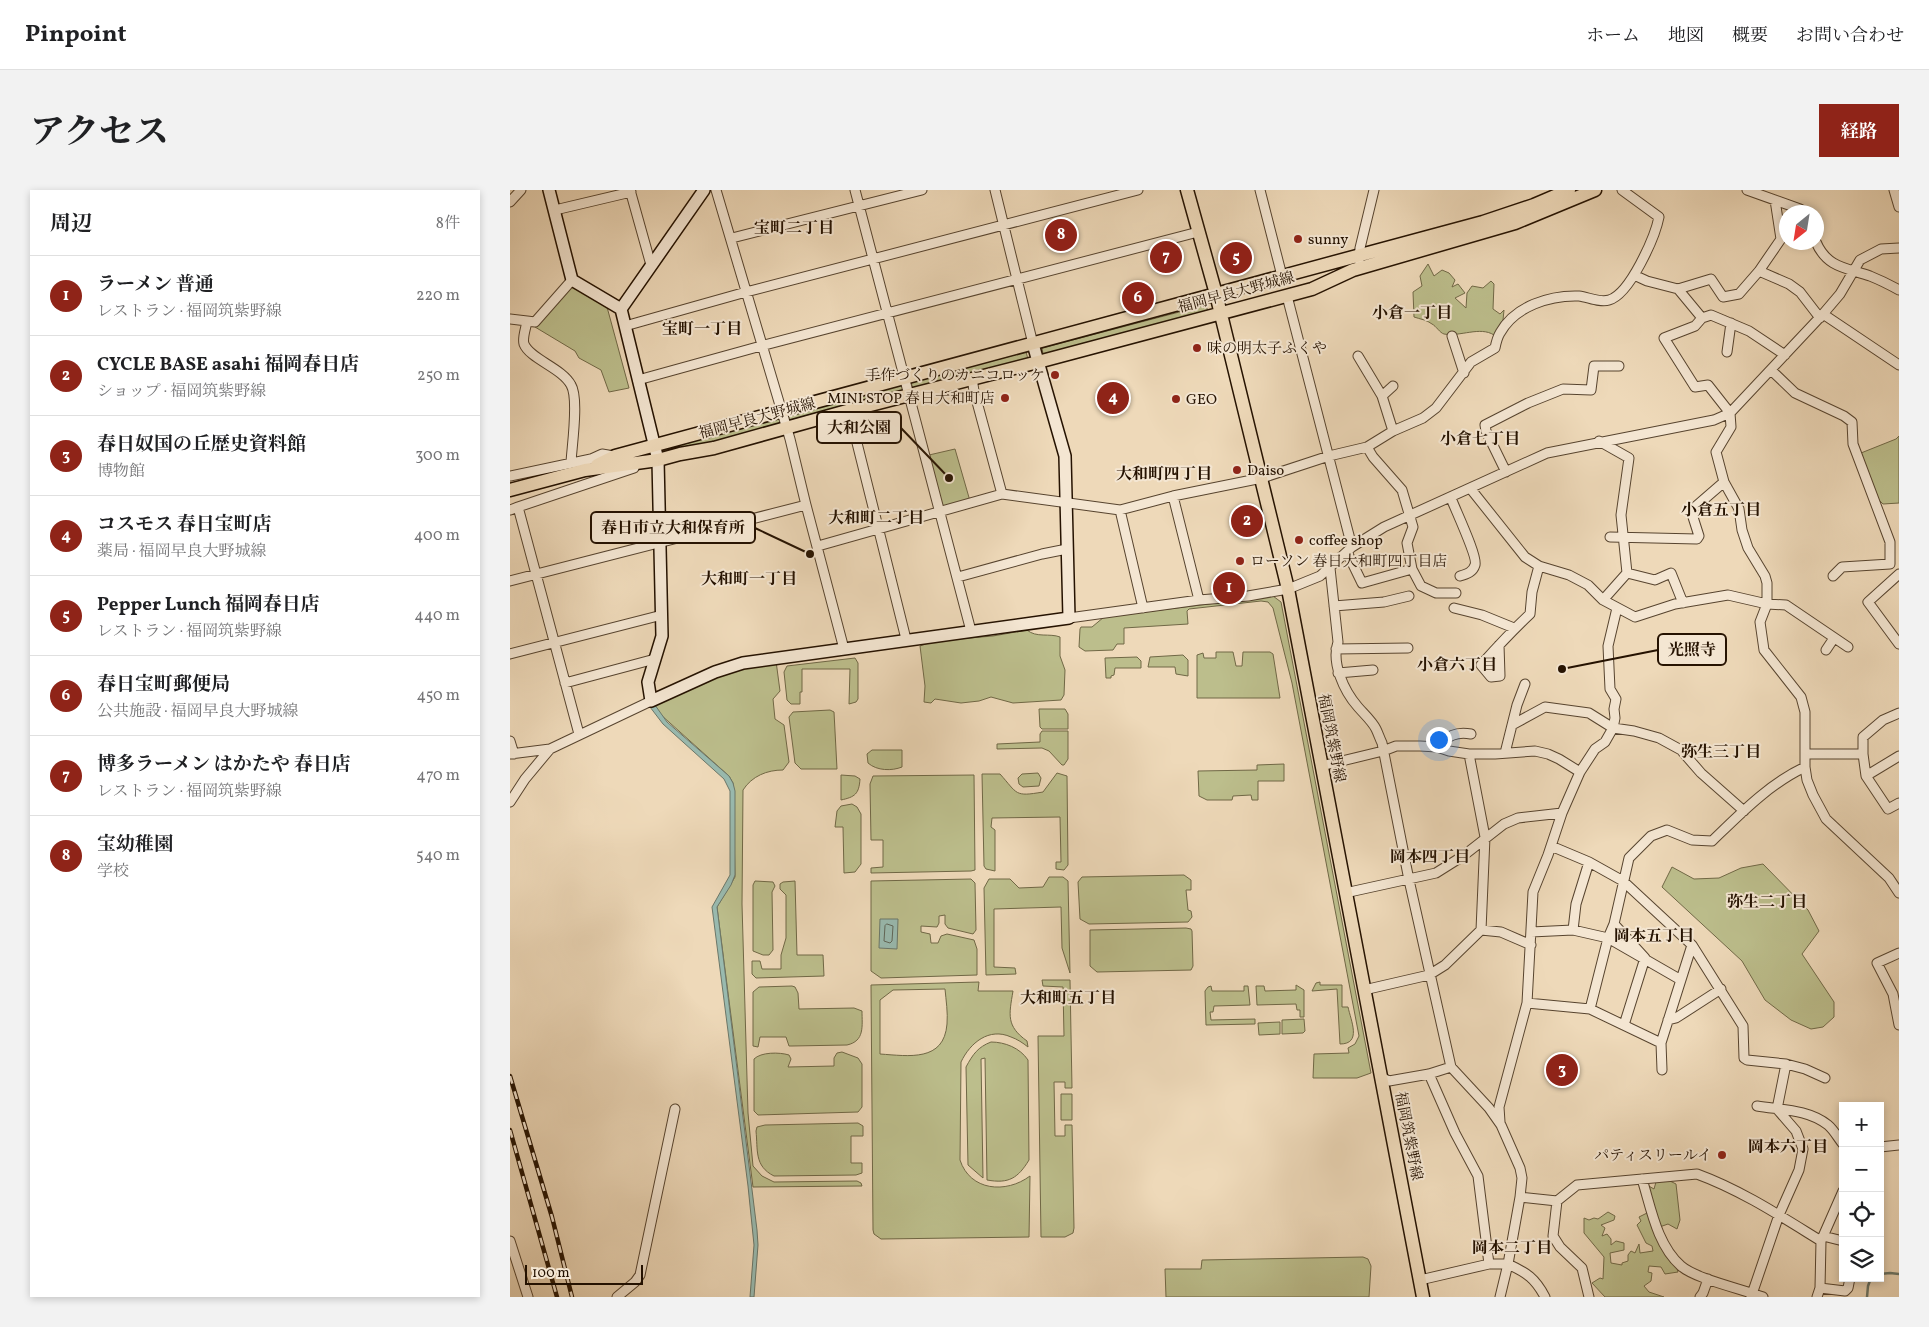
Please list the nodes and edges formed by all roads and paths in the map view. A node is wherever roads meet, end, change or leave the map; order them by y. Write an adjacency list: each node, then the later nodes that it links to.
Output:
1 (521, 190): 19 (street)
2 (549, 190): 23 (street)
3 (704, 190): 32 (street)
4 (716, 190): 26 (street)
5 (855, 190): 21 (street)
6 (922, 190): 21 (street)
7 (995, 190): 24 (street)
8 (1138, 190): 24 (street)
9 (1187, 190): 25 (main road, 福岡筑紫野線)
10 (1260, 190): 37 (street)
11 (1374, 190): 29 (street)
12 (1569, 190): 29 (main road, 福岡早良大野城線)
13 (1596, 190): 31 (main road, 福岡早良大野城線)
14 (1622, 190): 36 (street)
15 (1747, 190): 18 (street)
16 (1894, 190): 22 (street)
17 (631, 191): 23 (street); 32 (street)
18 (1775, 200): 20 (street); 34 (street)
19 (510, 202)
20 (1789, 205)
21 (859, 206): 26 (street); 30 (street)
22 (1899, 208)
23 (555, 210): 39 (street)
24 (1004, 224): 30 (street); 38 (street)
25 (1198, 232): 38 (street); 43 (main road, 福岡筑紫野線)
26 (732, 238): 42 (street)
27 (1899, 248): 35 (street)
28 (1820, 250): 35 (street)
29 (1360, 256): 31 (street); 33 (street); 37 (main road, 福岡早良大野城線)
30 (874, 258): 42 (street); 46 (street)
31 (1377, 262): 33 (main road, 福岡早良大野城線)
32 (651, 265): 45 (street)
33 (1353, 270): 44 (main road, 福岡早良大野城線)
34 (1759, 271): 40 (street); 48 (street)
35 (1852, 271): 41 (street); 48 (street)
36 (1634, 275): 40 (street); 64 (street)
37 (1282, 276): 43 (main road, 福岡早良大野城線)
38 (1018, 278): 46 (street); 55 (street)
39 (572, 280): 45 (street); 51 (street)
40 (1678, 289): 49 (street)
41 (1899, 290)
42 (746, 292): 53 (street); 56 (street)
43 (1216, 294): 47 (main road, 福岡筑紫野線); 55 (main road, 福岡早良大野城線)
44 (1287, 296): 47 (main road, 福岡早良大野城線); 80 (street)
45 (621, 309): 53 (street)
46 (888, 312): 56 (street); 65 (street)
47 (1220, 312): 60 (main road, 福岡早良大野城線); 86 (main road, 福岡筑紫野線)
48 (1822, 316): 58 (street); 61 (street)
49 (1702, 318): 52 (street); 73 (street)
50 (510, 320): 51 (street)
51 (527, 321): 82 (street)
52 (1731, 323): 57 (street); 58 (street)
53 (625, 326): 67 (street)
54 (1452, 336): 64 (street)
55 (1034, 344): 60 (street); 65 (main road, 福岡早良大野城線)
56 (761, 346): 67 (street); 71 (street)
57 (1726, 352)
58 (1785, 355): 63 (street)
59 (1358, 356): 70 (street)
60 (1038, 362): 66 (main road, 福岡早良大野城線); 93 (street)
61 (1899, 365)
62 (1619, 366): 84 (street)
63 (1771, 370): 73 (street); 106 (street)
64 (1464, 373): 75 (street)
65 (905, 378): 69 (street); 71 (main road, 福岡早良大野城線)
66 (972, 378): 69 (main road, 福岡早良大野城線); 90 (street)
67 (638, 380): 77 (street)
68 (1393, 386): 70 (street)
69 (910, 396): 72 (main road, 福岡早良大野城線); 97 (street)
70 (1382, 396): 75 (street)
71 (780, 410): 74 (street); 77 (main road, 福岡早良大野城線)
72 (847, 411): 74 (main road, 福岡早良大野城線); 99 (street)
73 (1730, 413): 76 (street); 87 (street)
74 (786, 428): 81 (main road, 福岡早良大野城線); 94 (street)
75 (1394, 431): 78 (street)
76 (1599, 441): 84 (street); 101 (street)
77 (655, 445): 79 (main road, 福岡早良大野城線); 81 (street)
78 (1367, 446): 80 (street); 98 (street)
79 (614, 456): 82 (street); 83 (main road, 福岡早良大野城線)
80 (1329, 456): 86 (street); 105 (street)
81 (658, 460): 83 (main road, 福岡早良大野城線); 95 (street); 102 (street)
82 (571, 462): 85 (street)
83 (585, 470): 89 (main road, 福岡早良大野城線)
84 (1506, 472): 88 (street)
85 (510, 476)
86 (1262, 478): 91 (street); 117 (main road, 福岡筑紫野線)
87 (1724, 482): 101 (street); 123 (street)
88 (1470, 488): 92 (street); 107 (street)
89 (510, 490)
90 (1002, 494): 93 (street); 97 (street)
91 (1173, 496): 96 (street); 120 (street)
92 (1451, 498): 98 (street); 112 (street)
93 (1066, 504): 96 (street); 104 (street)
94 (806, 505): 102 (street); 103 (street)
95 (514, 508): 111 (street)
96 (1120, 510): 125 (street)
97 (940, 513): 99 (street); 115 (street)
98 (1409, 516): 105 (street); 109 (street)
99 (877, 530): 103 (street); 133 (street)
100 (1610, 537): 101 (street)
101 (1623, 537): 110 (street)
102 (660, 543): 111 (street); 128 (street)
103 (818, 546): 139 (street)
104 (1067, 549): 115 (street); 129 (street)
105 (1350, 550): 108 (street); 109 (street)
106 (1890, 564): 113 (street); 114 (street)
107 (1539, 566): 121 (street); 130 (street)
108 (1330, 568): 117 (street); 124 (street)
109 (1412, 569): 118 (street)
110 (1627, 573): 121 (street); 122 (street)
111 (536, 575): 116 (street); 134 (street)
112 (1460, 576)
113 (1833, 576)
114 (1899, 576): 136 (street)
115 (958, 577): 131 (street)
116 (510, 581)
117 (1288, 589): 120 (street); 164 (main road, 福岡筑紫野線)
118 (1456, 593)
119 (1409, 596): 124 (street)
120 (1198, 600): 125 (street)
121 (1603, 600): 127 (street)
122 (1684, 603): 123 (street); 127 (street)
123 (1767, 604): 132 (street); 161 (street)
124 (1334, 606): 140 (street)
125 (1143, 608): 129 (street)
126 (1454, 608): 130 (street)
127 (1617, 608): 151 (street)
128 (662, 615): 134 (street); 143 (street)
129 (1069, 618): 131 (street)
130 (1514, 628): 135 (street)
131 (971, 631): 133 (street)
132 (1834, 638): 138 (street); 141 (street)
133 (906, 639): 139 (street)
134 (554, 642): 142 (street); 146 (street)
135 (1499, 644)
136 (1899, 644)
137 (1408, 648): 140 (street)
138 (1848, 648)
139 (844, 649): 148 (street)
140 (1336, 649): 145 (street)
141 (1826, 650)
142 (510, 654)
143 (655, 659): 146 (street); 148 (street)
144 (1374, 670): 145 (street)
145 (1338, 673): 157 (street)
146 (565, 682): 152 (street)
147 (1526, 684): 150 (street)
148 (650, 701): 152 (street)
149 (1899, 713): 162 (street)
150 (1512, 725): 151 (street); 158 (street)
151 (1613, 728): 166 (street); 170 (street)
152 (580, 734): 156 (street)
153 (1471, 734): 155 (street)
154 (510, 741): 159 (street)
155 (1437, 747): 157 (street); 160 (street)
156 (550, 749): 159 (street); 168 (street)
157 (1383, 751): 164 (street); 175 (street)
158 (1505, 753): 160 (street); 166 (street)
159 (512, 754)
160 (1469, 754): 172 (street)
161 (1805, 754): 162 (street); 165 (street)
162 (1863, 754): 167 (street)
163 (1899, 756): 167 (street)
164 (1321, 766): 177 (main road, 福岡筑紫野線)
165 (1805, 766): 170 (street); 178 (street)
166 (1580, 772): 171 (street)
167 (1866, 776): 169 (street)
168 (510, 802)
169 (1899, 803)
170 (1744, 811): 176 (street)
171 (1562, 813): 172 (street); 173 (street)
172 (1485, 837): 175 (street); 180 (street)
173 (1551, 846): 174 (street); 182 (street)
174 (1589, 862): 176 (street); 181 (street)
175 (1409, 880): 177 (street); 188 (street)
176 (1623, 881): 179 (street); 185 (street)
177 (1345, 893): 191 (main road, 福岡筑紫野線)
178 (1899, 893)
179 (1614, 924): 183 (street); 187 (street)
180 (1481, 930): 184 (street); 188 (street)
181 (1573, 930): 182 (street); 183 (street)
182 (1531, 932): 184 (street)
183 (1608, 938): 187 (street); 193 (street)
184 (1531, 945): 192 (street)
185 (1692, 945): 189 (street); 190 (street)
186 (1899, 953): 196 (street)
187 (1645, 958): 189 (street); 195 (street)
188 (1429, 975): 191 (street); 199 (street)
189 (1681, 980): 194 (street)
190 (1721, 989): 194 (street); 198 (street)
191 (1364, 990): 202 (main road, 福岡筑紫野線)
192 (1527, 1003): 193 (street); 207 (street)
193 (1590, 1009): 195 (street)
194 (1668, 1020): 197 (street)
195 (1624, 1025): 197 (street)
196 (1899, 1025)
197 (1661, 1043): 200 (street)
198 (1786, 1064): 203 (street); 206 (street)
199 (1451, 1068): 201 (street); 207 (street)
200 (1662, 1070)
201 (1429, 1074): 202 (street); 220 (street)
202 (1381, 1076): 223 (main road, 福岡筑紫野線)
203 (1825, 1078)
204 (1757, 1106): 206 (street)
205 (675, 1109): 228 (street)
206 (1777, 1110): 208 (street); 215 (street)
207 (1501, 1125): 213 (street)
208 (1839, 1138)
209 (1884, 1146): 210 (street)
210 (1899, 1146)
211 (1642, 1179): 214 (street); 215 (street); 222 (street)
212 (1843, 1192): 216 (street)
213 (1520, 1197): 214 (street); 221 (street)
214 (1557, 1201): 232 (street)
215 (1779, 1215): 216 (street); 226 (street)
216 (1822, 1239): 218 (street); 225 (street)
217 (510, 1241): 219 (street)
218 (1839, 1241)
219 (513, 1262): 227 (street)
220 (1489, 1264): 221 (street); 223 (street)
221 (1508, 1264): 230 (street); 231 (street)
222 (1708, 1279): 226 (street); 233 (street)
223 (1420, 1280): 229 (main road, 福岡筑紫野線)
224 (1849, 1282): 225 (street)
225 (1818, 1293)
226 (1752, 1295): 234 (street)
227 (528, 1297)
228 (617, 1297)
229 (1423, 1297)
230 (1500, 1297)
231 (1545, 1297)
232 (1588, 1297)
233 (1700, 1297)
234 (1764, 1297)

